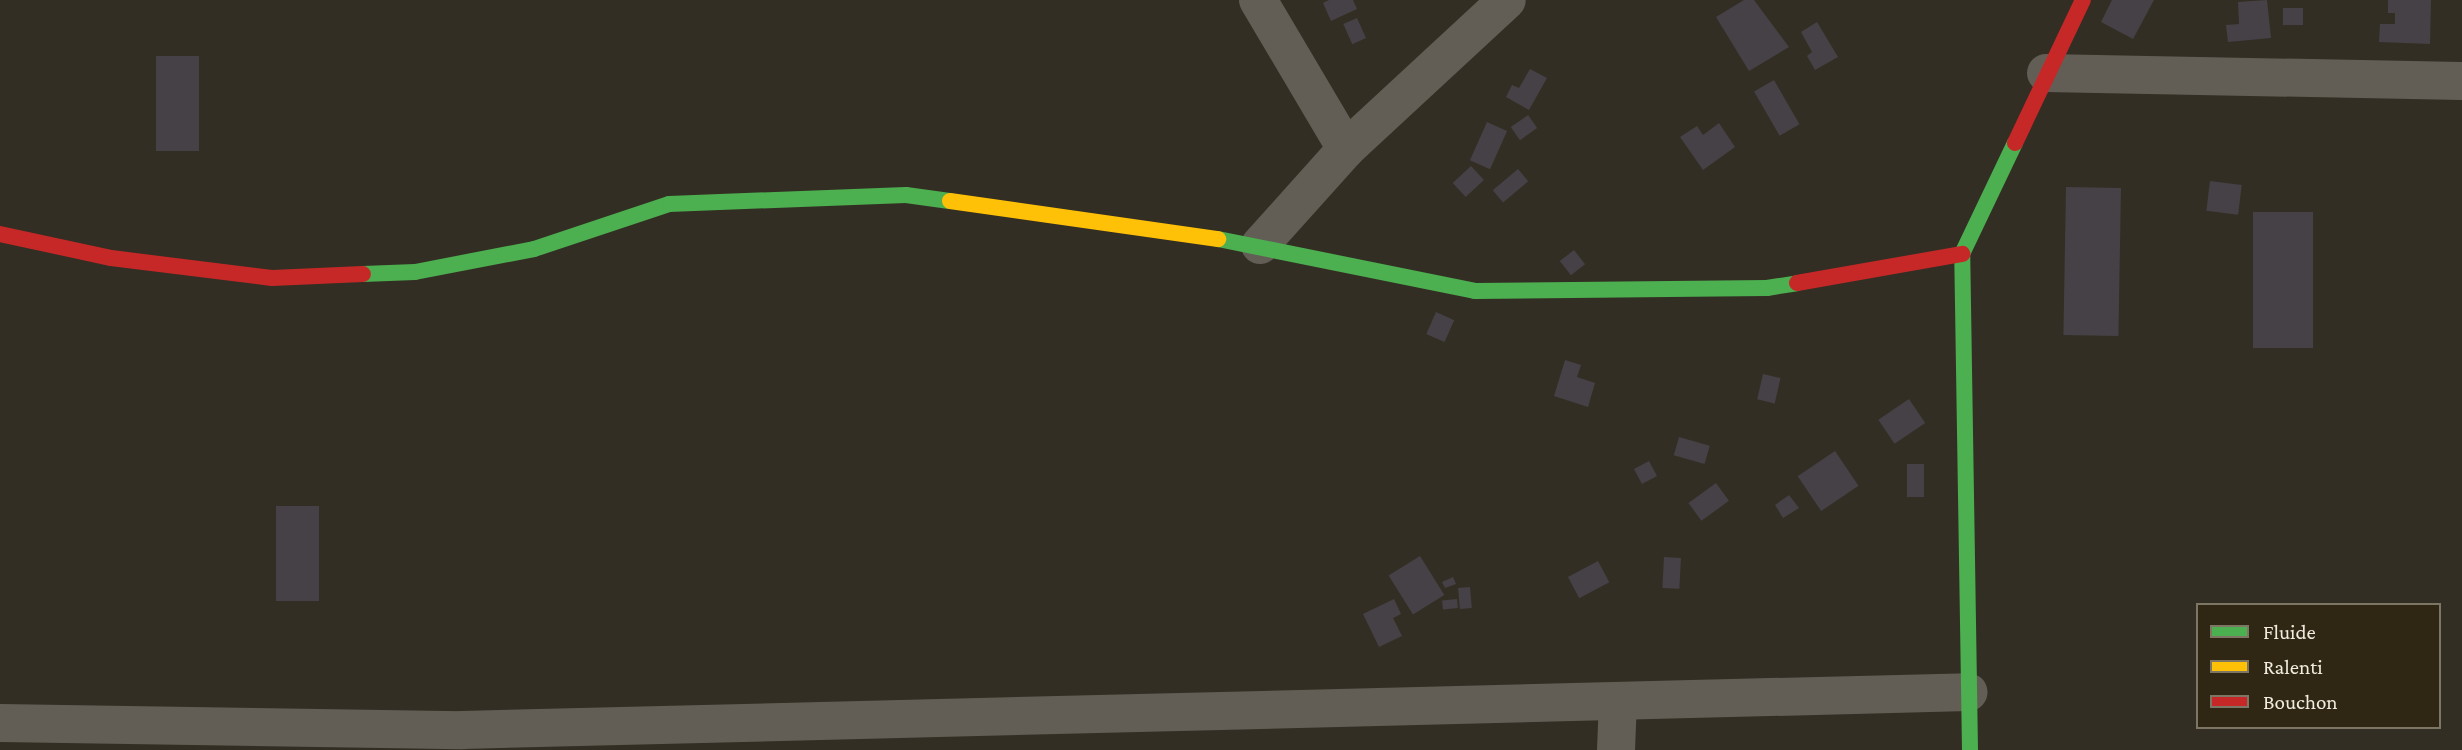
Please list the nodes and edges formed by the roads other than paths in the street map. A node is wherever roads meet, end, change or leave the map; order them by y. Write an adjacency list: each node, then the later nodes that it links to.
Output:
1 (1258, 0): 6 (street)
2 (1507, 0): 6 (street)
3 (2084, 0): 4 (street)
4 (2046, 73): 5 (street); 9 (street)
5 (2462, 81)
6 (1346, 149): 8 (street)
7 (0, 234): 8 (street)
8 (1260, 245): 9 (street)
9 (1962, 254): 10 (street)
10 (1969, 692): 11 (street); 16 (street)
11 (1618, 701): 13 (street); 15 (street)
12 (0, 723): 14 (street)
13 (708, 737): 14 (street)
14 (454, 740)
15 (1616, 750)
16 (1970, 750)

